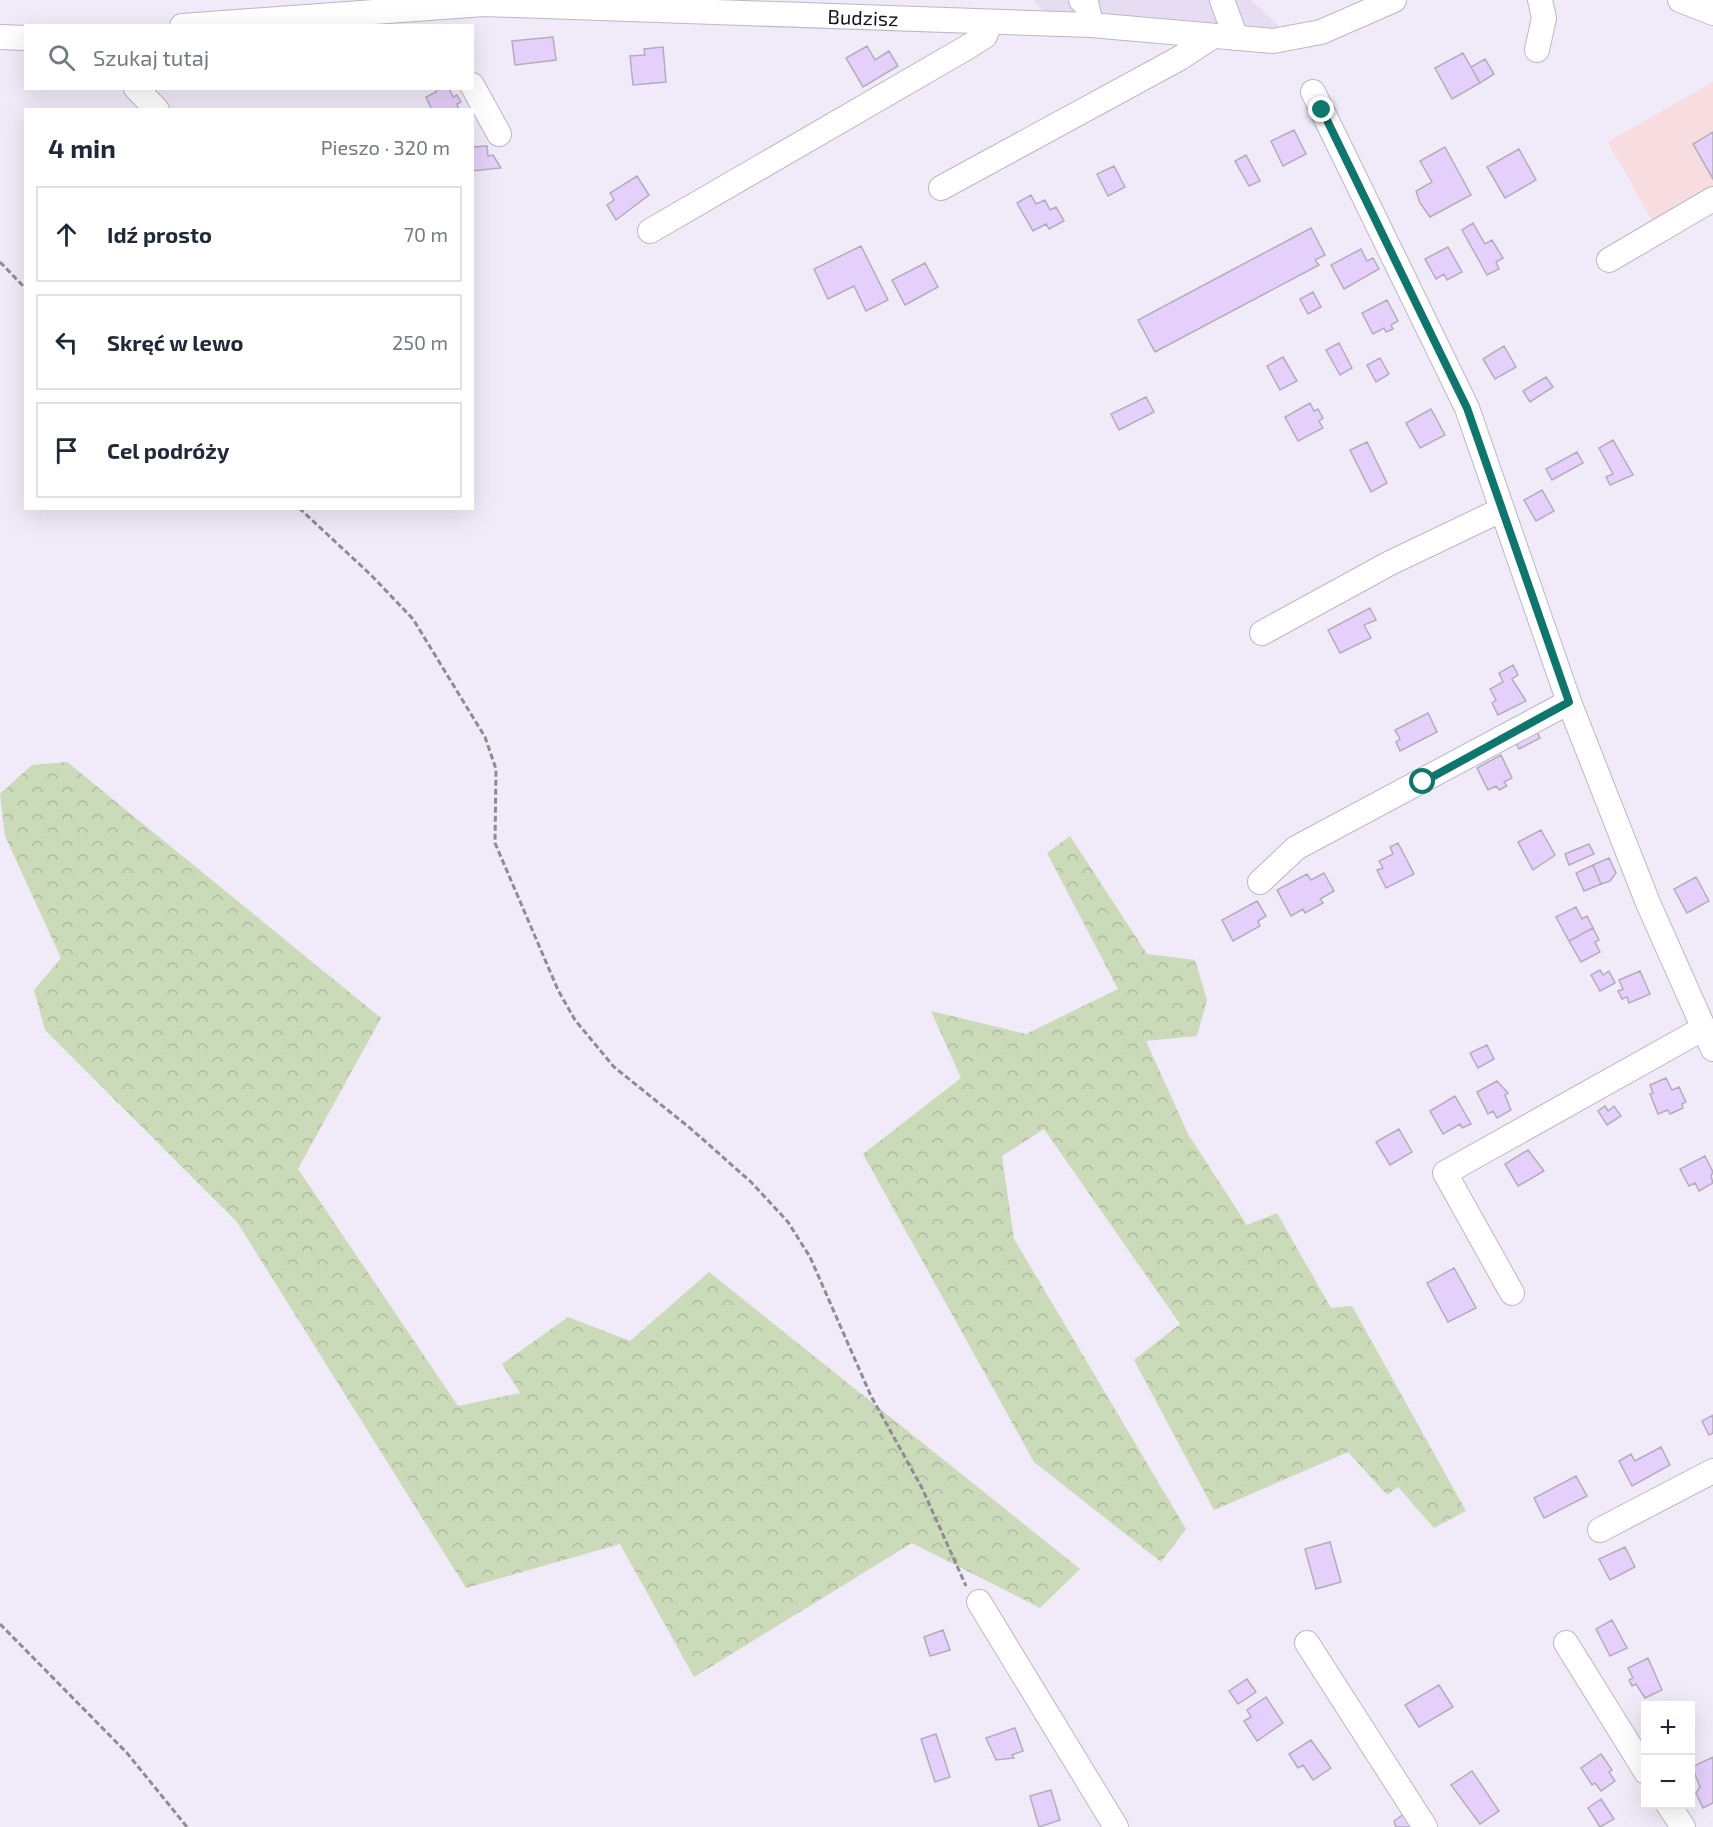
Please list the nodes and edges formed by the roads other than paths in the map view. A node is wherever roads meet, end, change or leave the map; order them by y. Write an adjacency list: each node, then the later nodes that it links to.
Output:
1 (1081, 0): 10 (street)
2 (1222, 0): 14 (street)
3 (1394, 0): 14 (street, Budzisz)
4 (1540, 0): 15 (street)
5 (1680, 0): 6 (street)
6 (1713, 14)
7 (435, 16): 8 (street, Budzisz); 9 (street, Budzisz)
8 (990, 23): 10 (street, Budzisz); 23 (street)
9 (233, 24)
10 (1091, 25): 12 (street, Budzisz)
11 (0, 37): 13 (street)
12 (1212, 37): 14 (street, Budzisz); 21 (street)
13 (24, 38)
14 (1236, 38)
15 (1537, 50)
16 (138, 90): 19 (street)
17 (474, 90): 20 (street)
18 (1313, 92): 25 (street)
19 (155, 108)
20 (499, 134)
21 (941, 188)
22 (1713, 199): 24 (street)
23 (650, 231)
24 (1609, 260)
25 (1502, 510): 26 (street); 27 (street)
26 (1262, 633)
27 (1569, 702): 28 (street); 29 (street)
28 (1260, 882)
29 (1708, 1038): 30 (street)
30 (1512, 1293)
31 (1713, 1471): 32 (street)
32 (1600, 1530)
33 (979, 1602): 38 (street)
34 (1307, 1643): 39 (street)
35 (1566, 1643): 36 (street)
36 (1641, 1764)
37 (1671, 1809): 40 (street)
38 (1116, 1827)
39 (1425, 1827)
40 (1683, 1827)

